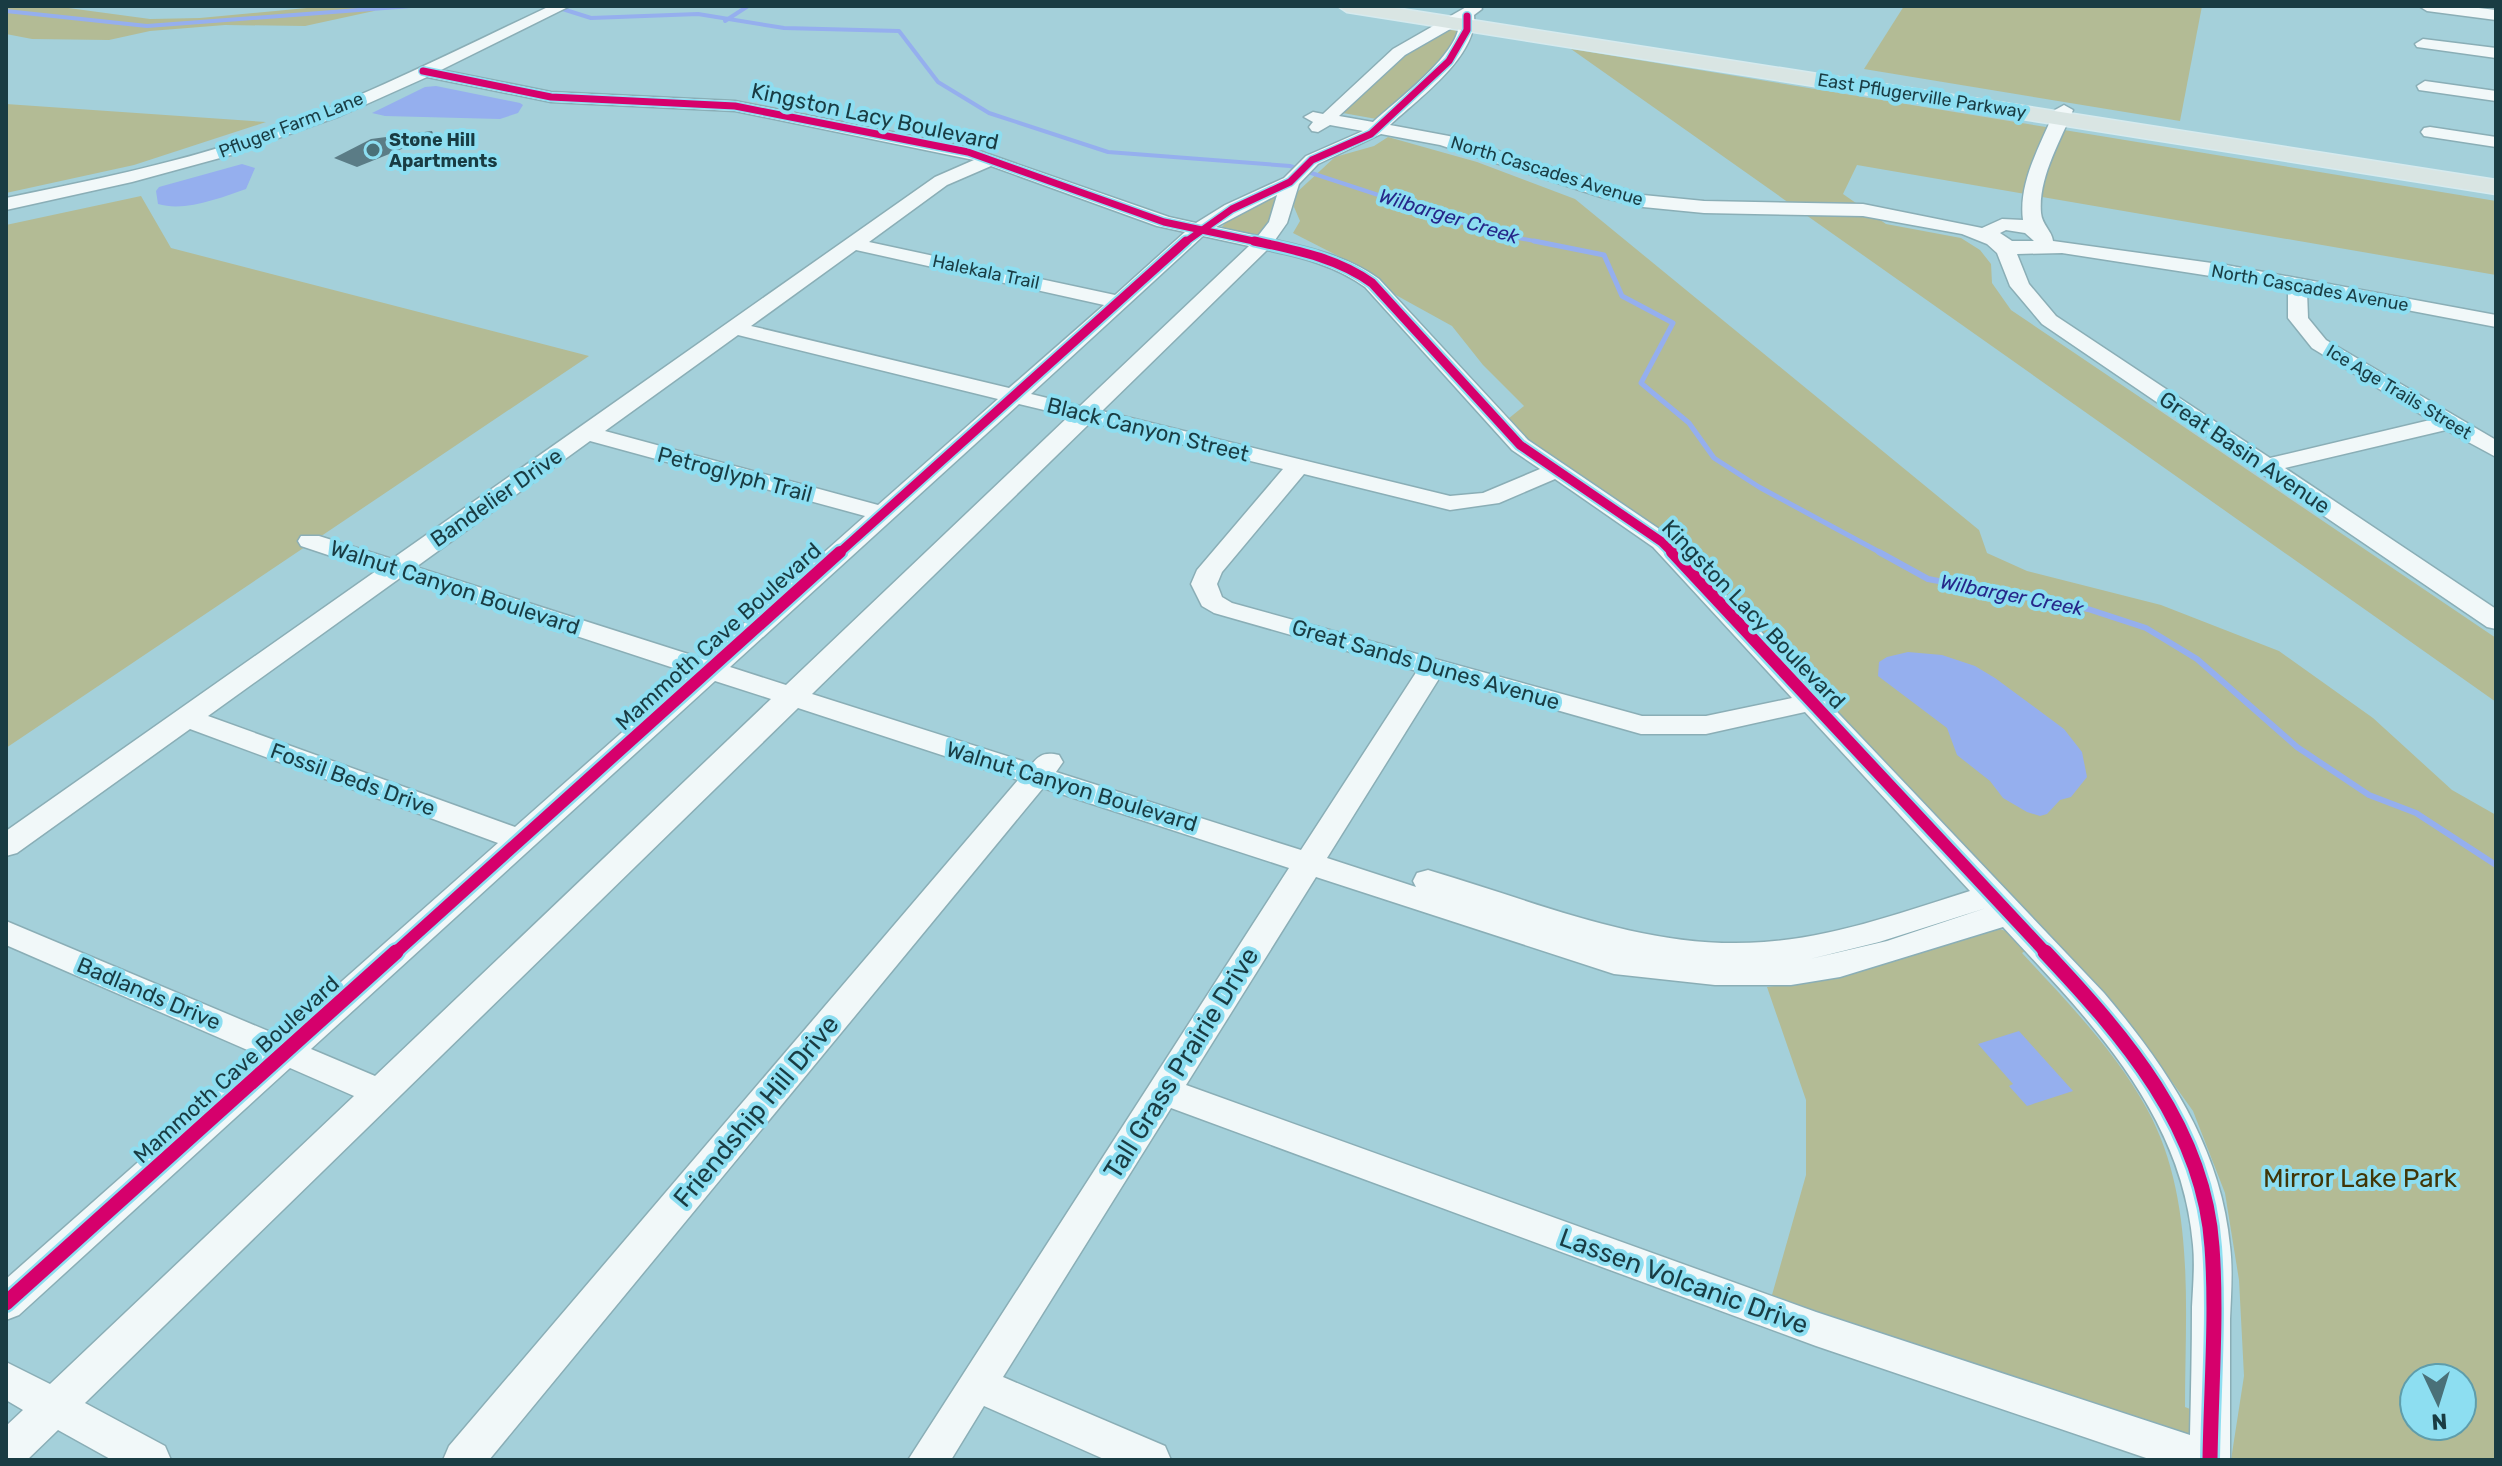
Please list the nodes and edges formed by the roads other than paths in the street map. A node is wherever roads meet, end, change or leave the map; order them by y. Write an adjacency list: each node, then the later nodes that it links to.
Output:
1 (562, 6): 10 (street, Pfluger Farm Lane)
2 (1347, 6): 7 (main road, East Pflugerville Parkway)
3 (1402, 6): 7 (main road, East Pflugerville Parkway)
4 (2427, 6): 5 (street)
5 (2472, 9): 6 (street)
6 (2496, 15)
7 (1466, 17): 13 (main road, East Pflugerville Parkway); 14 (street, Mammoth Cave Boulevard); 15 (street, Mammoth Cave Boulevard)
8 (2423, 44): 9 (street)
9 (2496, 53)
10 (423, 71): 18 (street, Kingston Lacy Boulevard); 24 (street, Pfluger Farm Lane)
11 (2425, 86): 12 (street)
12 (2496, 96)
13 (2062, 114): 20 (main road, East Pflugerville Parkway); 22 (main road, East Pflugerville Parkway); 23 (street)
14 (1320, 118): 15 (street, North Cascades Avenue); 19 (street, Mammoth Cave Boulevard)
15 (1379, 127): 19 (street, Mammoth Cave Boulevard); 26 (street, North Cascades Avenue)
16 (2430, 132): 17 (street)
17 (2496, 142)
18 (992, 159): 25 (street, Kingston Lacy Boulevard); 28 (street, Bandelier Drive)
19 (1312, 160): 21 (street, Mammoth Cave Boulevard)
20 (2496, 177)
21 (1290, 182): 25 (street, Mammoth Cave Boulevard); 29 (street, Mammoth Cave Boulevard)
22 (2496, 187)
23 (2030, 198): 26 (street); 27 (street)
24 (6, 204)
25 (1199, 230): 29 (street, Kingston Lacy Boulevard); 32 (street, Mammoth Cave Boulevard)
26 (1998, 232): 27 (street, North Cascades Avenue); 30 (street, Great Basin Avenue)
27 (2036, 239): 30 (street); 31 (street, North Cascades Avenue)
28 (853, 244): 32 (street, Halekala Trail); 34 (street, Bandelier Drive)
29 (1262, 244): 36 (street, Mammoth Cave Boulevard); 42 (street, Kingston Lacy Boulevard)
30 (2012, 267): 41 (street, Great Basin Avenue)
31 (2298, 285): 33 (street, North Cascades Avenue); 37 (street, Ice Age Trails Street)
32 (1119, 302): 35 (street, Mammoth Cave Boulevard)
33 (2496, 321)
34 (735, 328): 35 (street, Black Canyon Street); 38 (street, Bandelier Drive)
35 (1015, 395): 36 (street, Black Canyon Street); 43 (street, Mammoth Cave Boulevard)
36 (1084, 415): 40 (street, Black Canyon Street); 48 (street, Mammoth Cave Boulevard)
37 (2449, 422): 39 (street, Ice Age Trails Street); 41 (street)
38 (586, 433): 43 (street, Petroglyph Trail); 44 (street, Bandelier Drive)
39 (2496, 450)
40 (1299, 465): 42 (street, Black Canyon Street); 47 (street, Great Sands Dunes Avenue)
41 (2266, 466): 45 (street, Great Basin Avenue)
42 (1557, 470): 49 (street, Kingston Lacy Boulevard)
43 (884, 514): 46 (street, Mammoth Cave Boulevard)
44 (405, 562): 46 (street, Walnut Canyon Boulevard); 50 (street, Bandelier Drive)
45 (2496, 621)
46 (718, 663): 48 (street, Walnut Canyon Boulevard); 52 (street, Mammoth Cave Boulevard)
47 (1434, 666): 49 (street, Great Sands Dunes Avenue); 54 (street, Tall Grass Prairie Drive)
48 (799, 690): 51 (street, Walnut Canyon Boulevard); 59 (street, Mammoth Cave Boulevard)
49 (1811, 702): 55 (street, Kingston Lacy Boulevard)
50 (186, 718): 52 (street, Fossil Beds Drive); 53 (street, Bandelier Drive)
51 (1044, 768): 54 (street, Walnut Canyon Boulevard); 66 (street, Friendship Hill Drive)
52 (521, 840): 57 (street, Mammoth Cave Boulevard)
53 (6, 846)
54 (1314, 854): 55 (street, Walnut Canyon Boulevard); 58 (street, Tall Grass Prairie Drive)
55 (2001, 904): 69 (street, Kingston Lacy Boulevard)
56 (6, 932): 57 (street, Badlands Drive)
57 (286, 1052): 59 (street, Badlands Drive); 60 (street, Mammoth Cave Boulevard)
58 (1164, 1091): 62 (street, Tall Grass Prairie Drive); 69 (street, Lassen Volcanic Drive)
59 (381, 1093): 63 (street, Mammoth Cave Boulevard)
60 (6, 1303)
61 (6, 1380): 63 (street)
62 (976, 1384): 67 (street, Tall Grass Prairie Drive); 68 (street)
63 (55, 1407): 64 (street, Mammoth Cave Boulevard); 65 (street)
64 (6, 1453)
65 (151, 1460)
66 (463, 1460)
67 (928, 1460)
68 (1151, 1460)
69 (2209, 1460)

